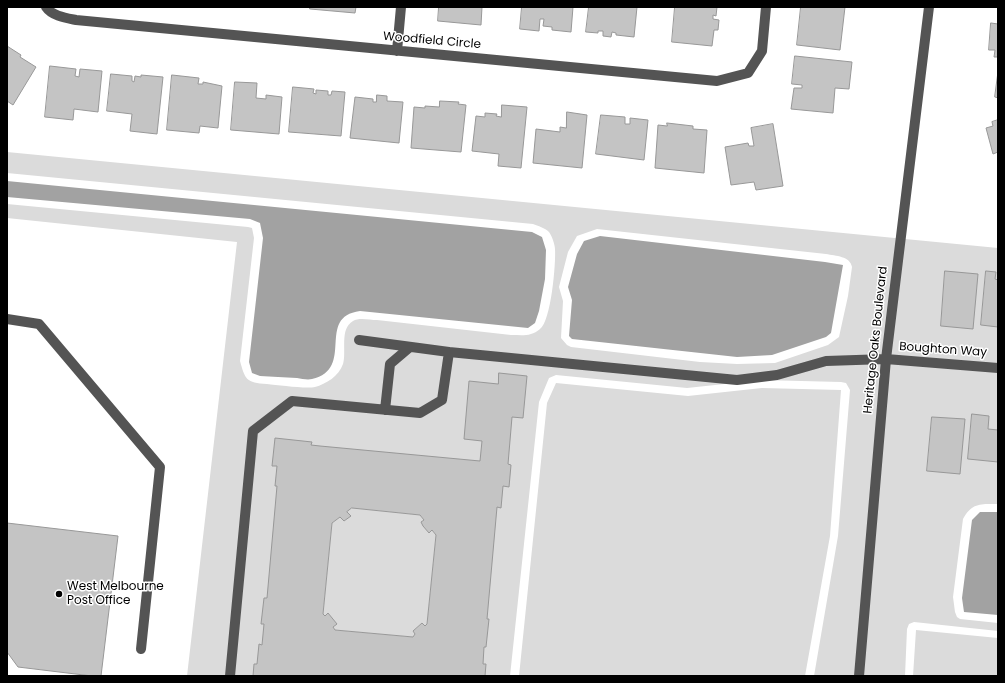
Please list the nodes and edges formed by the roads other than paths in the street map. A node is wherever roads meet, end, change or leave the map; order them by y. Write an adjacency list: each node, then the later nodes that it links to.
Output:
1 (46, 7): 5 (street, Woodfield Circle)
2 (401, 7): 5 (street)
3 (766, 7): 5 (street, Woodfield Circle)
4 (929, 7): 10 (street, Heritage Oaks Boulevard)
5 (397, 51)
6 (7, 319): 13 (street)
7 (359, 340): 8 (street, Boughton Way)
8 (410, 346): 9 (street, Boughton Way); 12 (street)
9 (449, 352): 10 (street, Boughton Way); 12 (street)
10 (886, 360): 11 (street, Boughton Way); 15 (street, Heritage Oaks Boulevard)
11 (998, 368)
12 (385, 410): 14 (street)
13 (141, 649)
14 (230, 676)
15 (859, 676)

